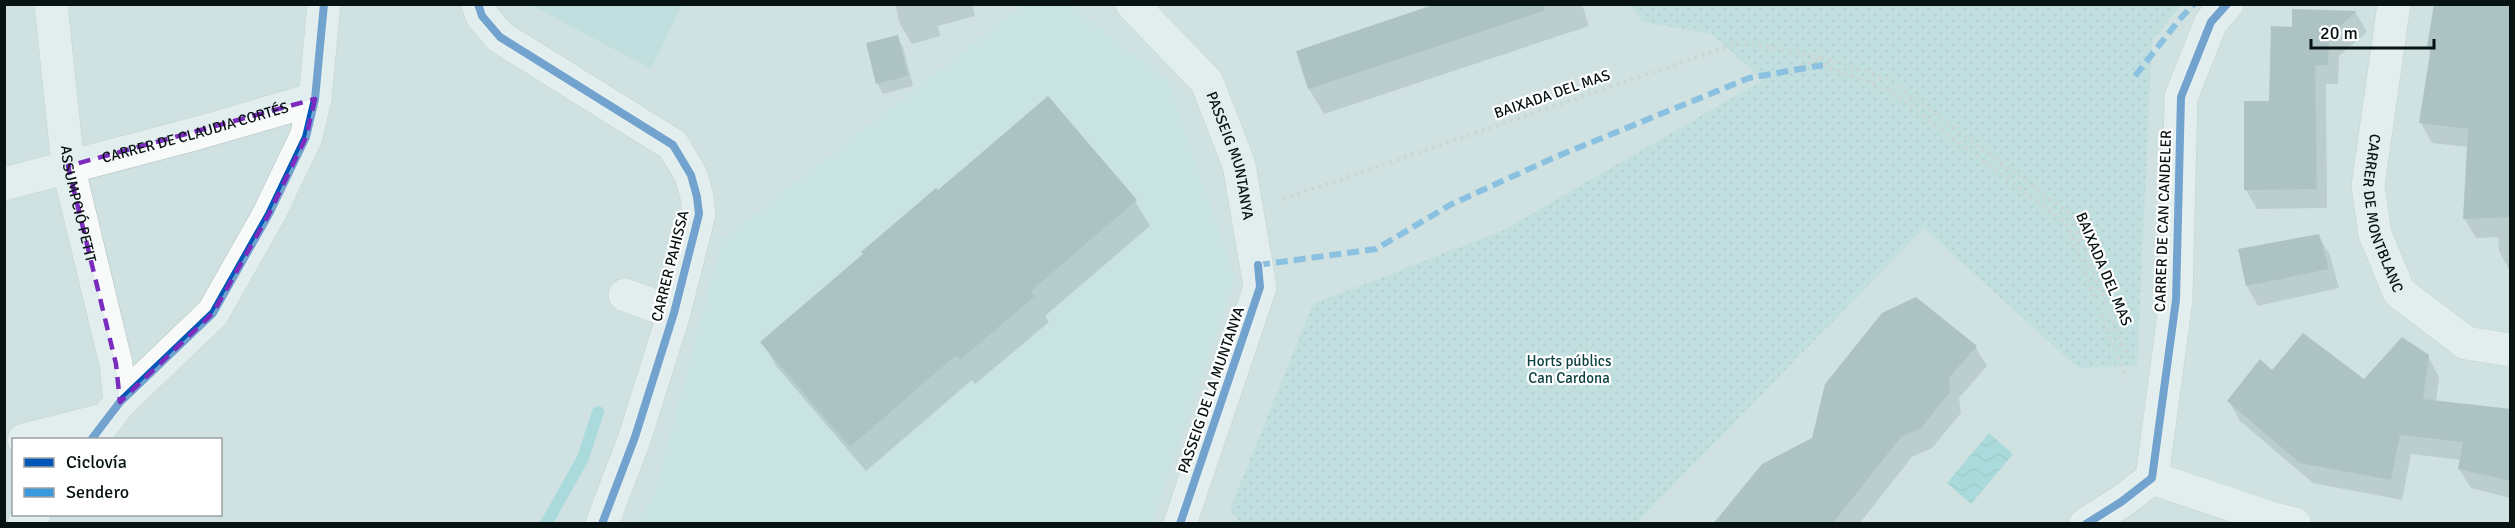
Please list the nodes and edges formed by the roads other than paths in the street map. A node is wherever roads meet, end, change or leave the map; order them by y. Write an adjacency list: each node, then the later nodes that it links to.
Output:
1 (51, 4): 8 (street, ASSUMPCIÓ PETIT)
2 (324, 4): 7 (street)
3 (478, 4): 12 (street, CARRER PAHISSA)
4 (1132, 4): 10 (street, PASSEIG MUNTANYA)
5 (2227, 4): 16 (street, CARRER DE CAN CANDELER)
6 (2394, 4): 13 (street, CARRER DE MONTBLANC)
7 (315, 99): 8 (street, CARRER DE CLAUDIA CORTÉS); 14 (street)
8 (68, 165): 9 (street, CARRER DE CLAUDIA CORTÉS); 14 (street, ASSUMPCIÓ PETIT)
9 (4, 184)
10 (1258, 265): 18 (street, PASSEIG DE LA MUNTANYA)
11 (624, 295): 12 (street)
12 (674, 313): 17 (street, CARRER PAHISSA)
13 (2511, 350)
14 (106, 420): 15 (street)
15 (32, 438)
16 (2152, 478): 19 (street); 20 (street)
17 (602, 524)
18 (1180, 524)
19 (2086, 524)
20 (2295, 524)

